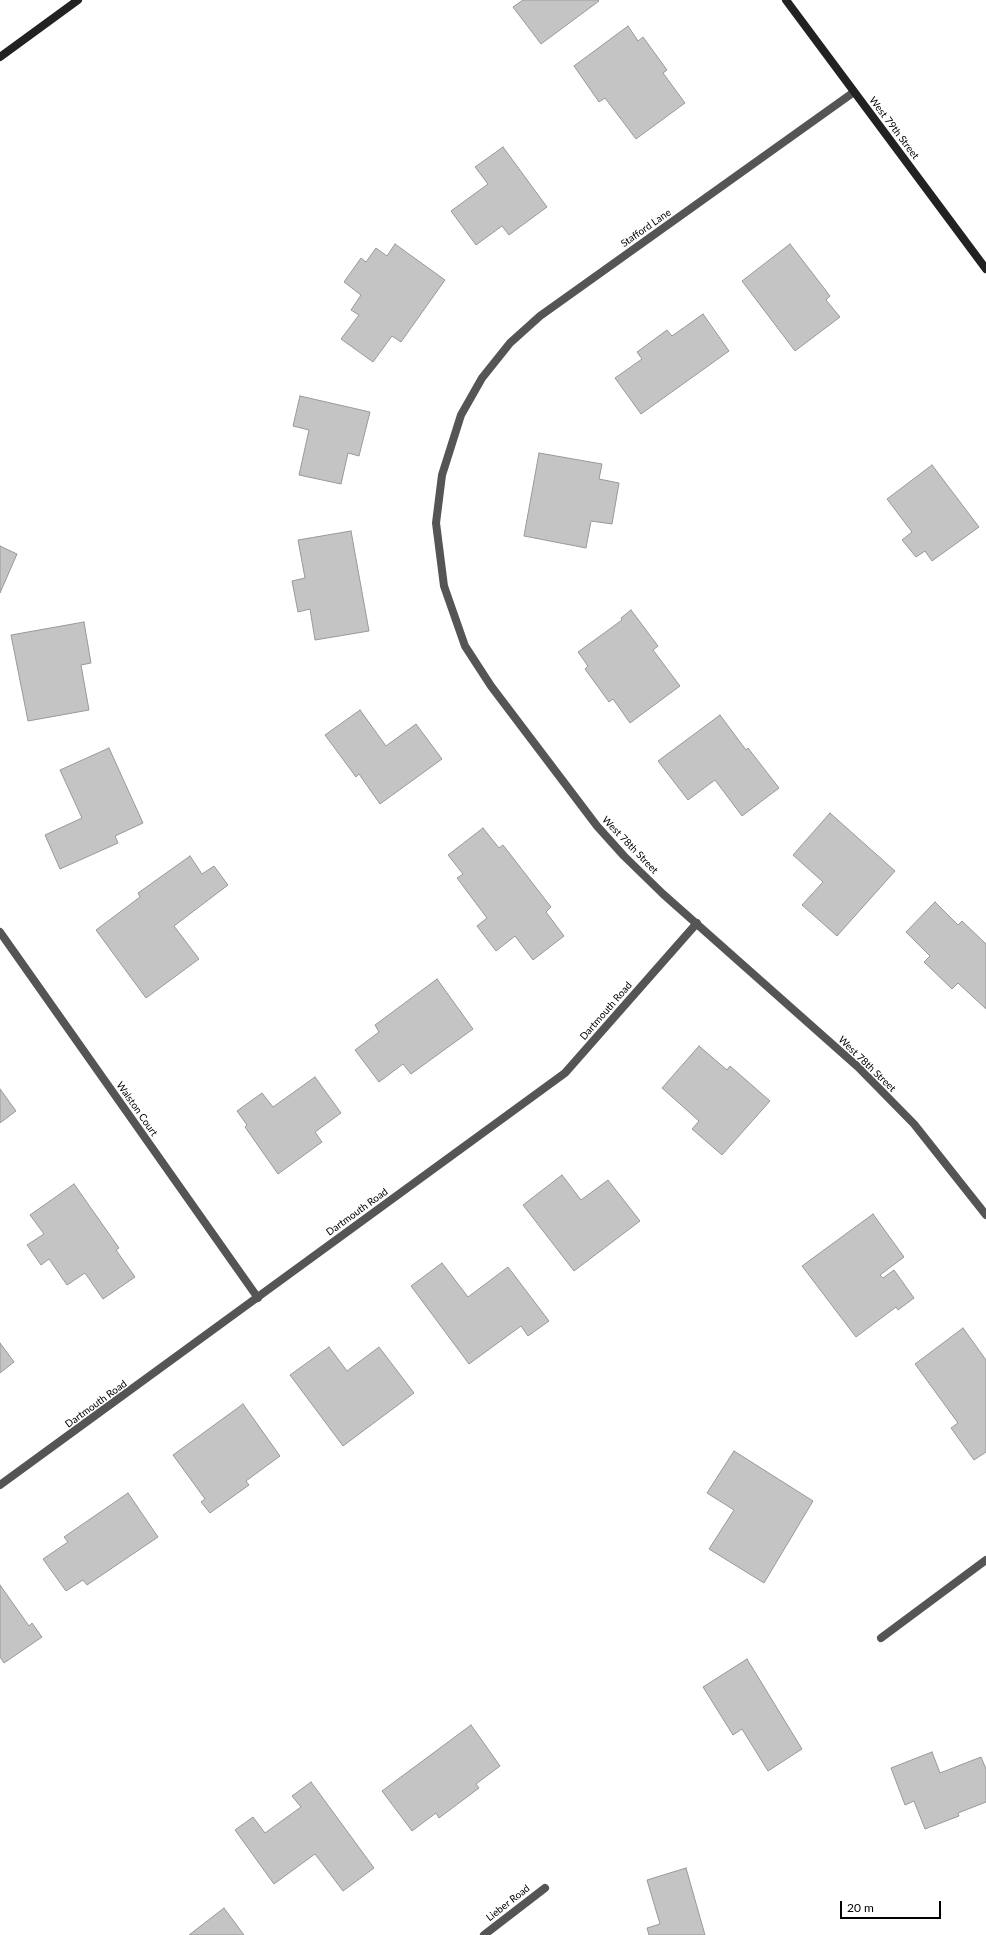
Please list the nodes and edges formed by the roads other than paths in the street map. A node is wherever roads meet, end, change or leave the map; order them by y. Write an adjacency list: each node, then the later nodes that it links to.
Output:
1 (78, 0): 3 (main road)
2 (786, 0): 4 (main road, West 79th Street)
3 (0, 57)
4 (854, 92): 5 (main road, West 79th Street); 6 (street, Stafford Lane)
5 (986, 269)
6 (469, 400): 7 (street, West 78th Street)
7 (696, 923): 9 (street, West 78th Street); 10 (street, Dartmouth Road)
8 (0, 932): 10 (street, Walston Court)
9 (986, 1215)
10 (258, 1298): 11 (street, Dartmouth Road)
11 (0, 1485)
12 (986, 1560): 13 (street)
13 (881, 1638)
14 (545, 1888): 15 (street, Lieber Road)
15 (484, 1935)

